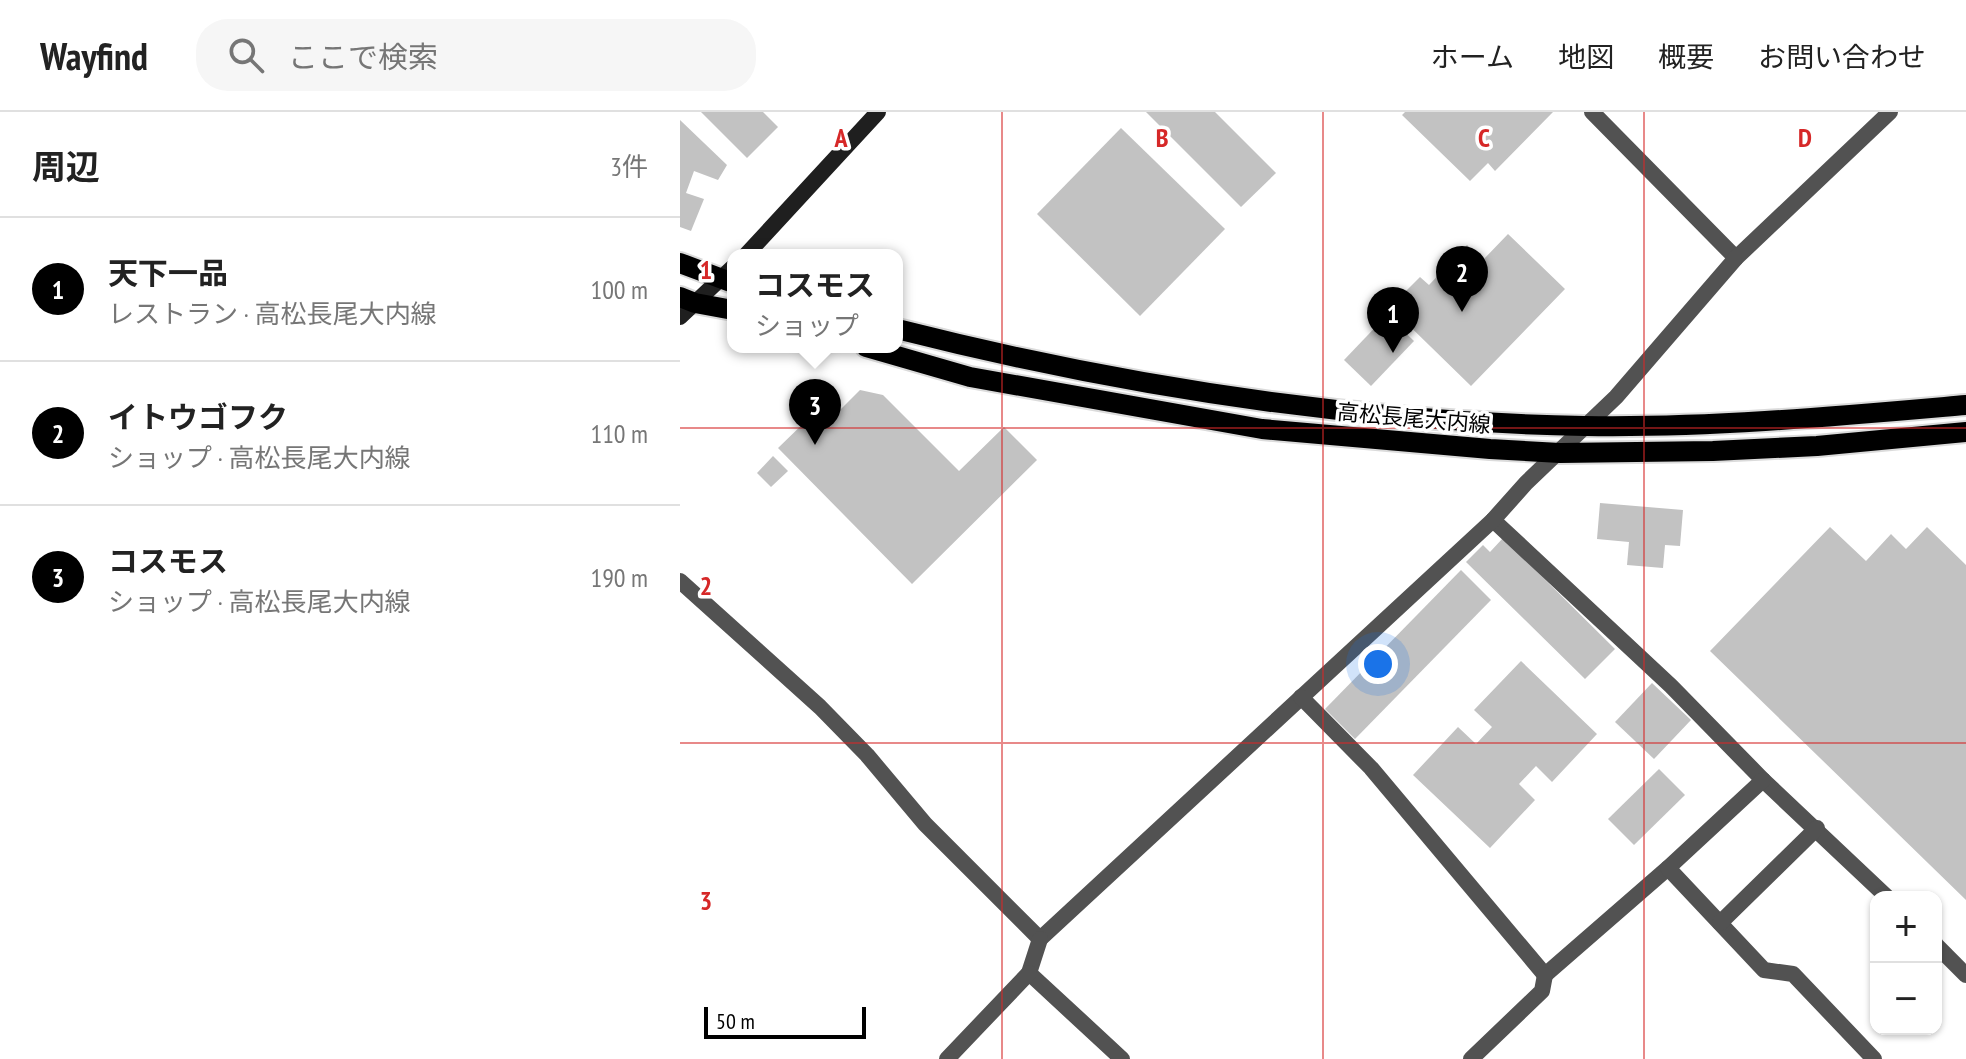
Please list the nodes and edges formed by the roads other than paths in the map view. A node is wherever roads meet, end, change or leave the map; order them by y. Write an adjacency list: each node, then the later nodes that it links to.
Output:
1 (878, 112): 4 (main road)
2 (1592, 112): 5 (street)
3 (1890, 112): 5 (street)
4 (752, 249)
5 (1736, 258): 14 (street)
6 (680, 263): 7 (main road)
7 (727, 276)
8 (727, 277): 9 (main road)
9 (685, 306): 10 (main road)
10 (727, 310)
11 (903, 330): 14 (main road, 高松長尾大内線)
12 (887, 353): 16 (main road, 高松長尾大内線)
13 (1966, 405): 14 (main road, 高松長尾大内線)
14 (1587, 426): 16 (street)
15 (1966, 432): 16 (main road, 高松長尾大内線)
16 (1560, 453): 17 (street)
17 (1493, 520): 19 (street); 20 (street)
18 (680, 581): 25 (street)
19 (1301, 697): 25 (street); 28 (street)
20 (1763, 780): 21 (street); 22 (street)
21 (1817, 828): 23 (street); 24 (street)
22 (1668, 868): 24 (street); 28 (street)
23 (1881, 891)
24 (1720, 923): 33 (street)
25 (1040, 939): 27 (street)
26 (1942, 951): 29 (street)
27 (1029, 973): 30 (street); 31 (street)
28 (1545, 975): 32 (street)
29 (1966, 975)
30 (947, 1059)
31 (1122, 1059)
32 (1471, 1059)
33 (1874, 1059)

